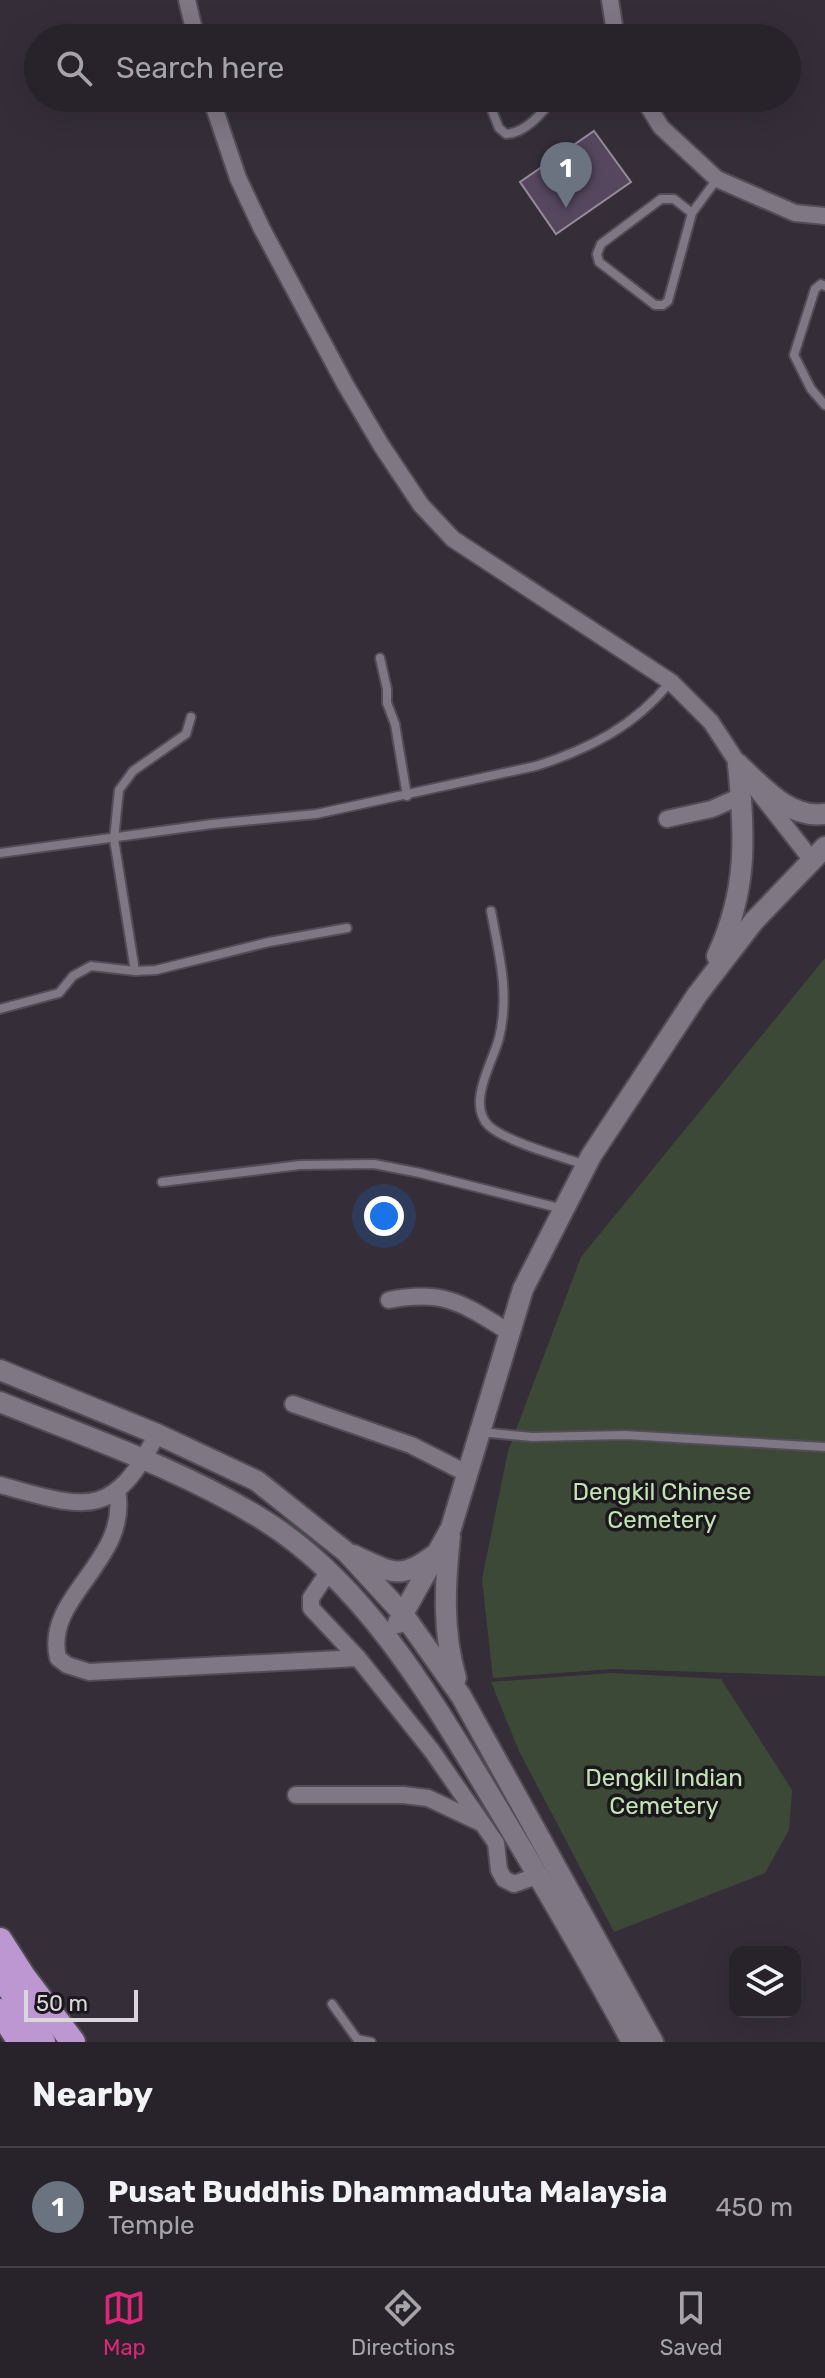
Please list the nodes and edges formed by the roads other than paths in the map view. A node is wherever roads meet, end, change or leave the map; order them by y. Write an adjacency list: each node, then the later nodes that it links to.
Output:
1 (187, 0): 3 (street)
2 (610, 0): 4 (street)
3 (193, 24)
4 (614, 24)
5 (216, 112): 15 (street)
6 (493, 112): 7 (lane)
7 (543, 112)
8 (652, 112): 9 (street)
9 (717, 179): 10 (lane); 11 (street)
10 (692, 213): 10 (lane)
11 (825, 216)
12 (825, 286): 13 (lane)
13 (825, 405)
14 (380, 658): 18 (lane)
15 (671, 682): 17 (street); 18 (lane)
16 (191, 717): 22 (lane)
17 (738, 764): 19 (main road); 20 (main road); 24 (street)
18 (407, 796): 22 (lane)
19 (741, 796): 21 (street); 28 (main road)
20 (825, 814)
21 (667, 819)
22 (114, 839): 23 (lane); 27 (lane)
23 (0, 853)
24 (818, 853): 28 (main road)
25 (491, 911): 30 (lane)
26 (347, 928): 27 (lane)
27 (135, 971): 29 (lane)
28 (697, 995): 30 (main road)
29 (0, 1009)
30 (586, 1165): 32 (main road)
31 (162, 1182): 32 (lane)
32 (563, 1209): 34 (main road)
33 (389, 1300): 34 (street)
34 (509, 1332): 38 (main road)
35 (0, 1370): 39 (main road)
36 (0, 1402): 41 (main road)
37 (293, 1404): 42 (street)
38 (480, 1432): 40 (lane); 42 (main road)
39 (157, 1434): 41 (street); 46 (main road)
40 (825, 1447)
41 (143, 1461): 44 (street); 47 (main road)
42 (468, 1474): 45 (main road)
43 (0, 1485): 44 (street)
44 (117, 1490): 50 (street)
45 (451, 1528): 46 (main road); 48 (main road); 51 (main road)
46 (346, 1552): 48 (main road)
47 (329, 1571): 49 (main road); 50 (street)
48 (403, 1614): 49 (main road); 51 (main road)
49 (389, 1640): 55 (main road)
50 (358, 1658): 53 (street)
51 (461, 1696): 66 (main road)
52 (296, 1795): 53 (street)
53 (483, 1823): 54 (street)
54 (498, 1848): 55 (street); 56 (street)
55 (524, 1851): 56 (main road)
56 (539, 1875): 61 (main road)
57 (0, 1940): 64 (highway)
58 (0, 1973): 63 (highway)
59 (332, 2004): 65 (lane)
60 (0, 2011): 62 (highway)
61 (626, 2041)
62 (20, 2042)
63 (43, 2042)
64 (73, 2042)
65 (371, 2042)
66 (653, 2042)

